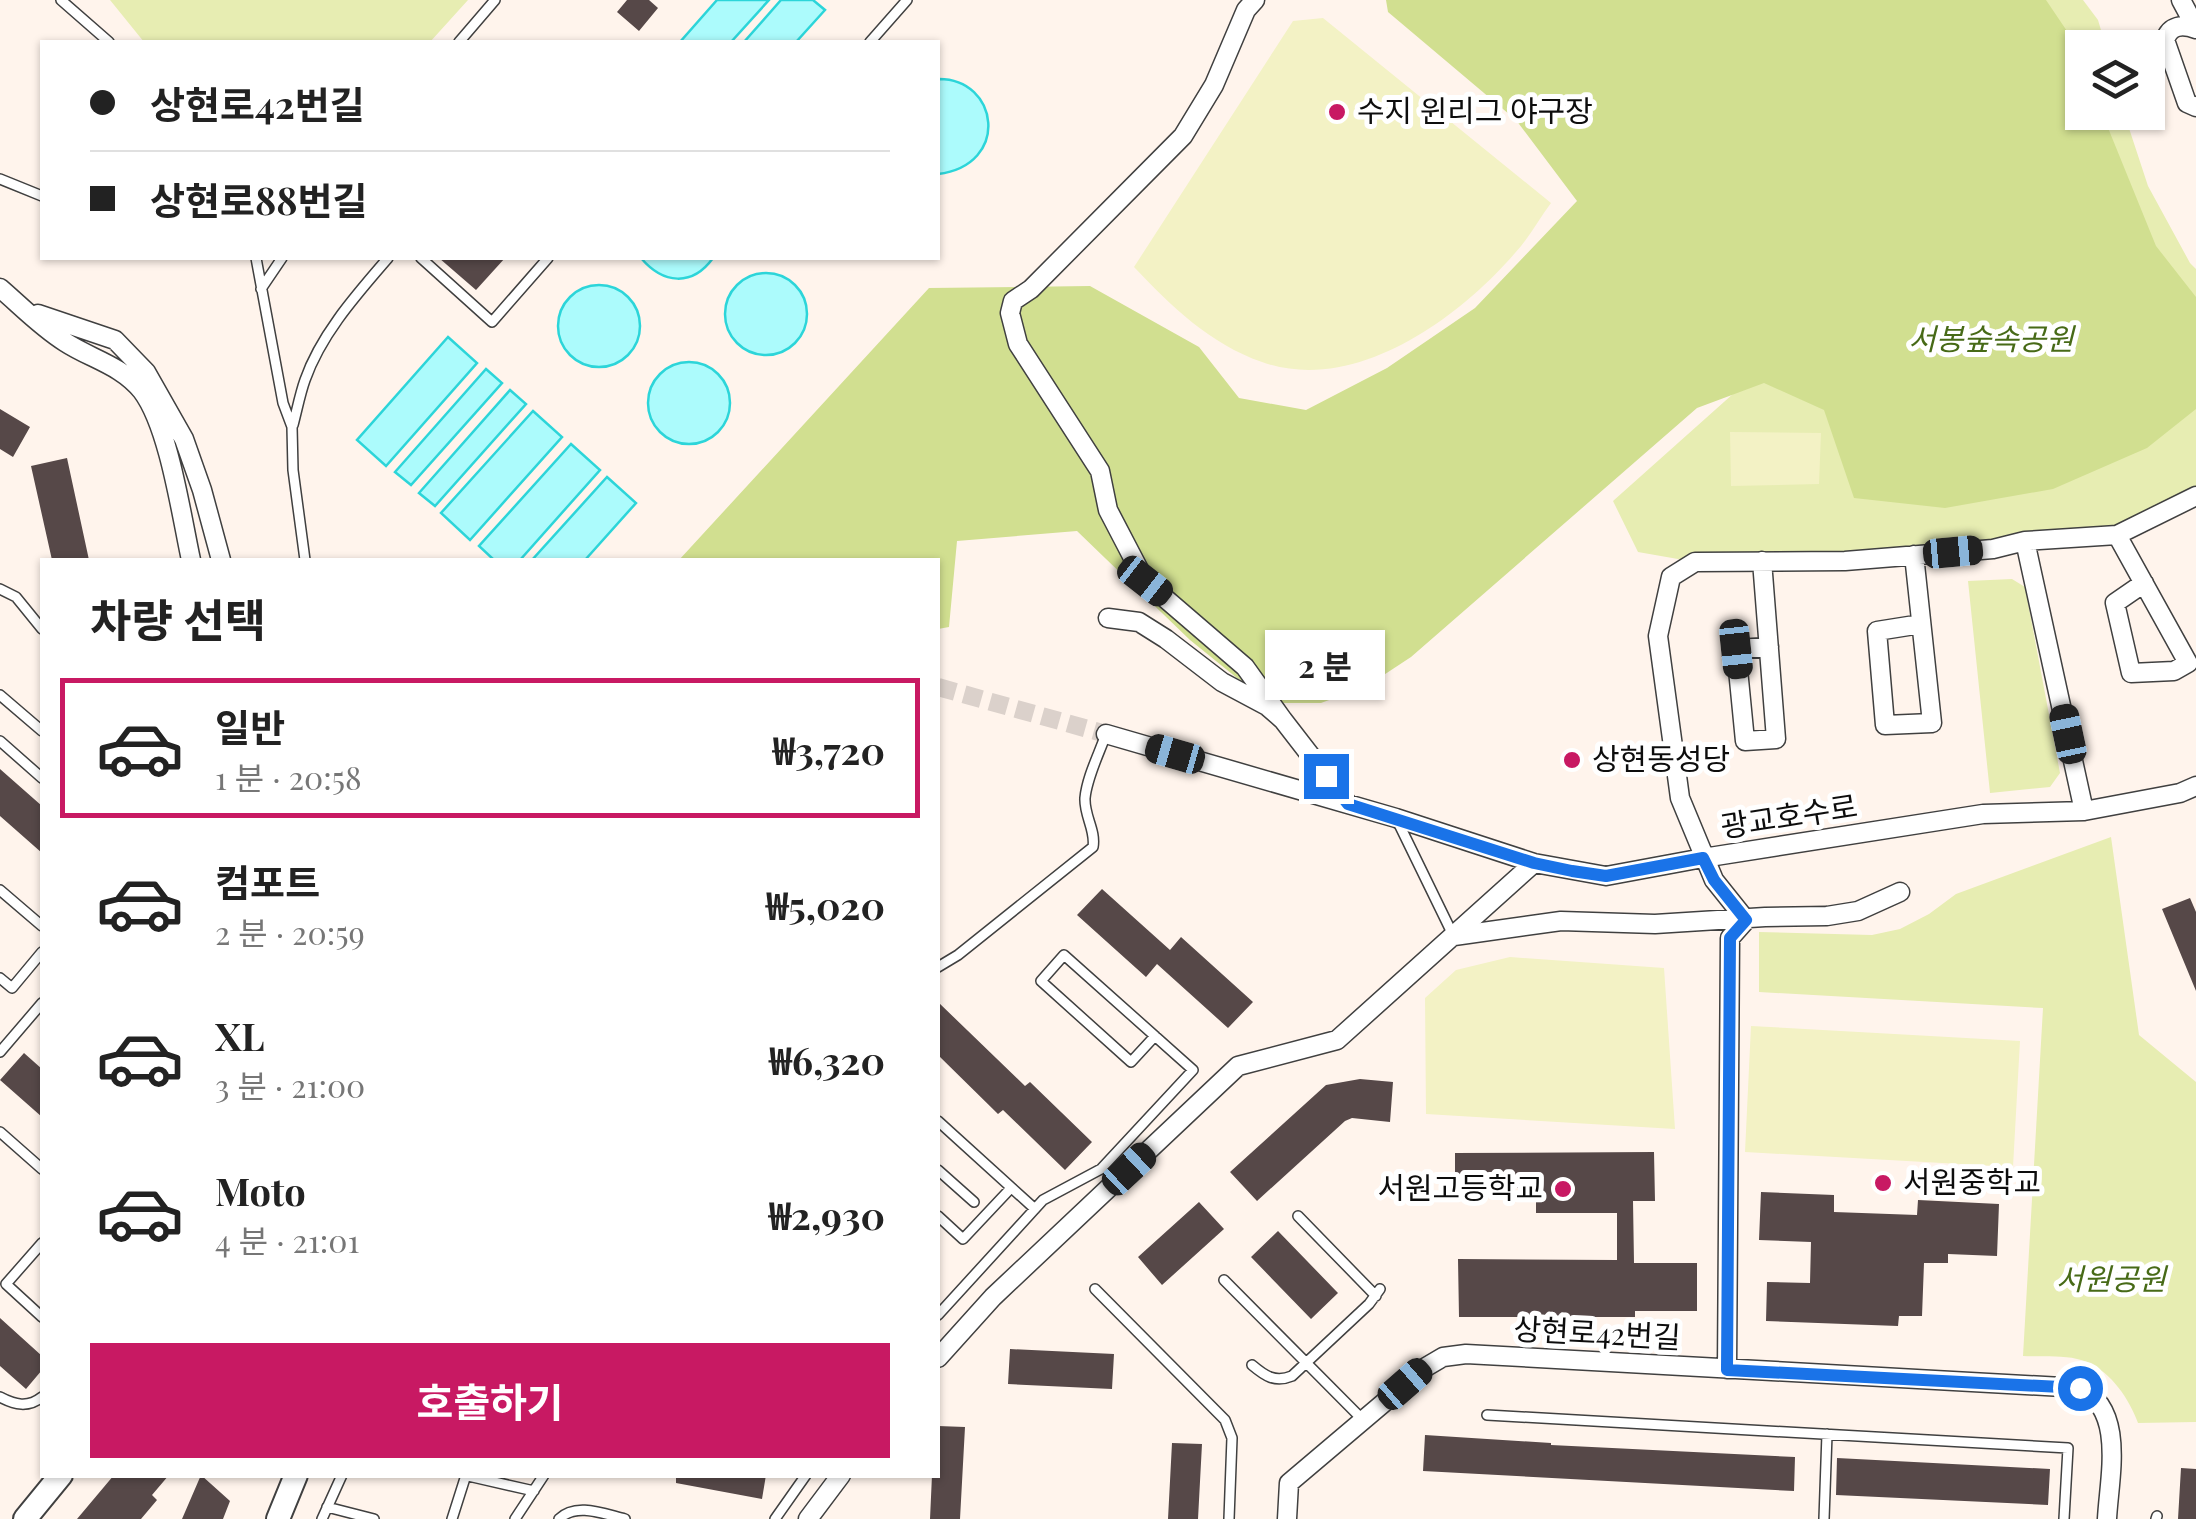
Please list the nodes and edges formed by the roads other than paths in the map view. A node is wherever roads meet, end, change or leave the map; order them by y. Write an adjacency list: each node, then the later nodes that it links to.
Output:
1 (61, 0): 7 (lane)
2 (495, 0): 8 (lane)
3 (907, 0): 9 (lane)
4 (1256, 0): 37 (street)
5 (2181, 0): 6 (street)
6 (2196, 29): 10 (street)
7 (107, 40)
8 (461, 40)
9 (872, 40)
10 (2196, 107)
11 (0, 178): 12 (lane)
12 (40, 195)
13 (256, 260): 19 (lane)
14 (281, 260): 19 (lane)
15 (386, 260): 21 (lane)
16 (422, 260): 17 (lane)
17 (546, 260)
18 (0, 288): 20 (street)
19 (261, 288): 21 (lane)
20 (26, 310): 26 (street); 27 (street)
21 (292, 427): 28 (lane)
22 (2196, 496): 23 (street)
23 (2117, 535): 24 (street); 30 (street)
24 (2025, 541): 25 (street); 44 (street)
25 (1914, 556): 29 (street); 33 (street)
26 (191, 558)
27 (220, 558)
28 (306, 558)
29 (1762, 562): 35 (street); 46 (street)
30 (2144, 583): 30 (street)
31 (0, 589): 34 (lane)
32 (1108, 618): 37 (street)
33 (1921, 624): 33 (street)
34 (40, 627)
35 (1769, 646): 35 (street)
36 (0, 695): 38 (lane)
37 (1283, 720): 43 (street)
38 (40, 729)
39 (1106, 734): 43 (street, 광교호수로); 54 (lane)
40 (0, 741): 41 (lane)
41 (40, 776)
42 (2196, 786): 44 (street, 광교호수로)
43 (1348, 804): 45 (street, 광교호수로)
44 (2084, 810): 46 (street, 광교호수로)
45 (1396, 818): 47 (street, 광교호수로); 52 (lane)
46 (1703, 858): 47 (street, 광교호수로); 50 (street)
47 (1534, 863): 52 (street)
48 (0, 890): 51 (lane)
49 (1900, 892): 50 (street)
50 (1746, 920): 52 (street); 76 (street)
51 (40, 924)
52 (1454, 936): 73 (street)
53 (40, 954): 55 (lane)
54 (940, 967)
55 (0, 978)
56 (40, 1010): 58 (lane)
57 (1154, 1036): 57 (lane); 65 (lane)
58 (0, 1052)
59 (940, 1123): 63 (lane)
60 (0, 1132): 61 (lane)
61 (40, 1167)
62 (940, 1172): 64 (lane)
63 (1011, 1188): 65 (lane); 67 (lane)
64 (974, 1202)
65 (1035, 1209): 71 (lane)
66 (1298, 1216): 74 (lane)
67 (940, 1218)
68 (40, 1245): 72 (lane)
69 (1224, 1280): 74 (lane)
70 (1094, 1289): 102 (lane)
71 (940, 1313)
72 (40, 1315)
73 (940, 1356)
74 (1306, 1362): 75 (lane); 80 (lane)
75 (1252, 1364)
76 (1727, 1370): 80 (street, 상현로42번길); 106 (street, 상현로42번길)
77 (0, 1397): 78 (lane)
78 (40, 1398)
79 (1486, 1415): 81 (lane)
80 (1363, 1420): 103 (street, 상현로42번길)
81 (1827, 1434): 104 (lane); 105 (lane)
82 (59, 1478): 92 (street)
83 (295, 1478): 93 (street)
84 (341, 1478): 91 (lane)
85 (464, 1478): 96 (lane)
86 (478, 1478): 90 (lane)
87 (542, 1478): 90 (lane)
88 (804, 1478): 100 (lane)
89 (839, 1478): 101 (street)
90 (534, 1491): 97 (lane)
91 (327, 1507): 94 (lane); 95 (lane)
92 (25, 1519)
93 (278, 1519)
94 (322, 1519)
95 (374, 1519)
96 (452, 1519)
97 (515, 1519)
98 (559, 1519): 99 (lane)
99 (624, 1519)
100 (775, 1519)
101 (808, 1519)
102 (1229, 1519)
103 (1287, 1519)
104 (1824, 1519)
105 (2064, 1519)
106 (2107, 1519)

